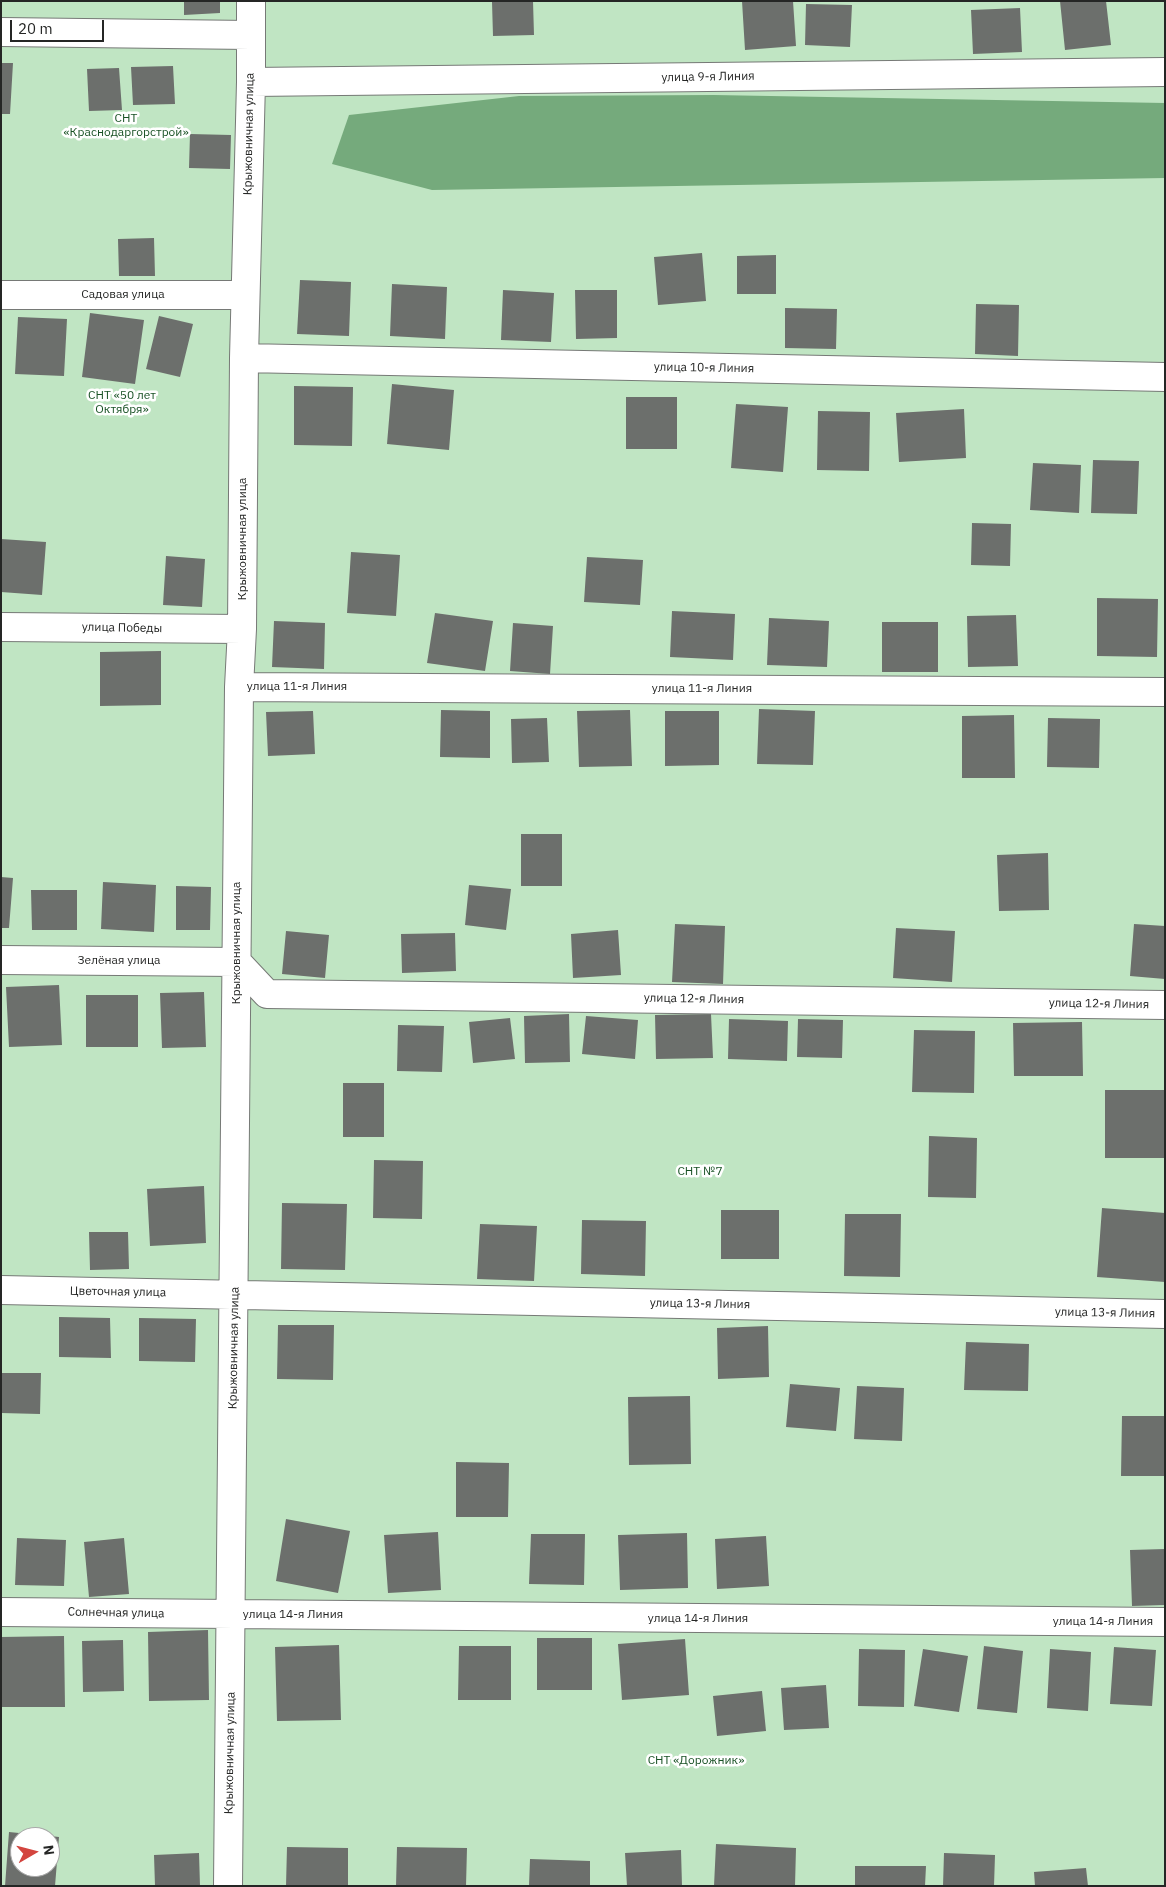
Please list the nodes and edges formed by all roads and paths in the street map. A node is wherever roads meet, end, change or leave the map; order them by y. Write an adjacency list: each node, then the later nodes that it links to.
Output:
1 (251, 1): 3 (street, Крыжовничная улица)
2 (1, 32): 3 (street)
3 (250, 35): 5 (street, Крыжовничная улица)
4 (1165, 72): 5 (street, улица 9-я Линия)
5 (251, 82): 7 (street, Крыжовничная улица)
6 (1, 295): 7 (street, Садовая улица)
7 (245, 295): 8 (street, Крыжовничная улица)
8 (244, 358): 9 (street, улица 10-я Линия); 11 (street, Крыжовничная улица)
9 (1165, 377)
10 (1, 627): 11 (street, улица Победы)
11 (242, 629): 12 (street, Крыжовничная улица)
12 (239, 686): 13 (street, улица 11-я Линия); 15 (street, Крыжовничная улица)
13 (1165, 692)
14 (1, 960): 15 (street, Зелёная улица)
15 (237, 962): 16 (street, улица 12-я Линия); 18 (street, Крыжовничная улица)
16 (1165, 1005)
17 (1, 1290): 18 (street, Цветочная улица)
18 (235, 1294): 19 (street, улица 13-я Линия); 21 (street, Крыжовничная улица)
19 (1165, 1314)
20 (1, 1612): 21 (street, Солнечная улица)
21 (231, 1615): 22 (street, улица 14-я Линия); 23 (street, Крыжовничная улица)
22 (1165, 1622)
23 (228, 1886)

